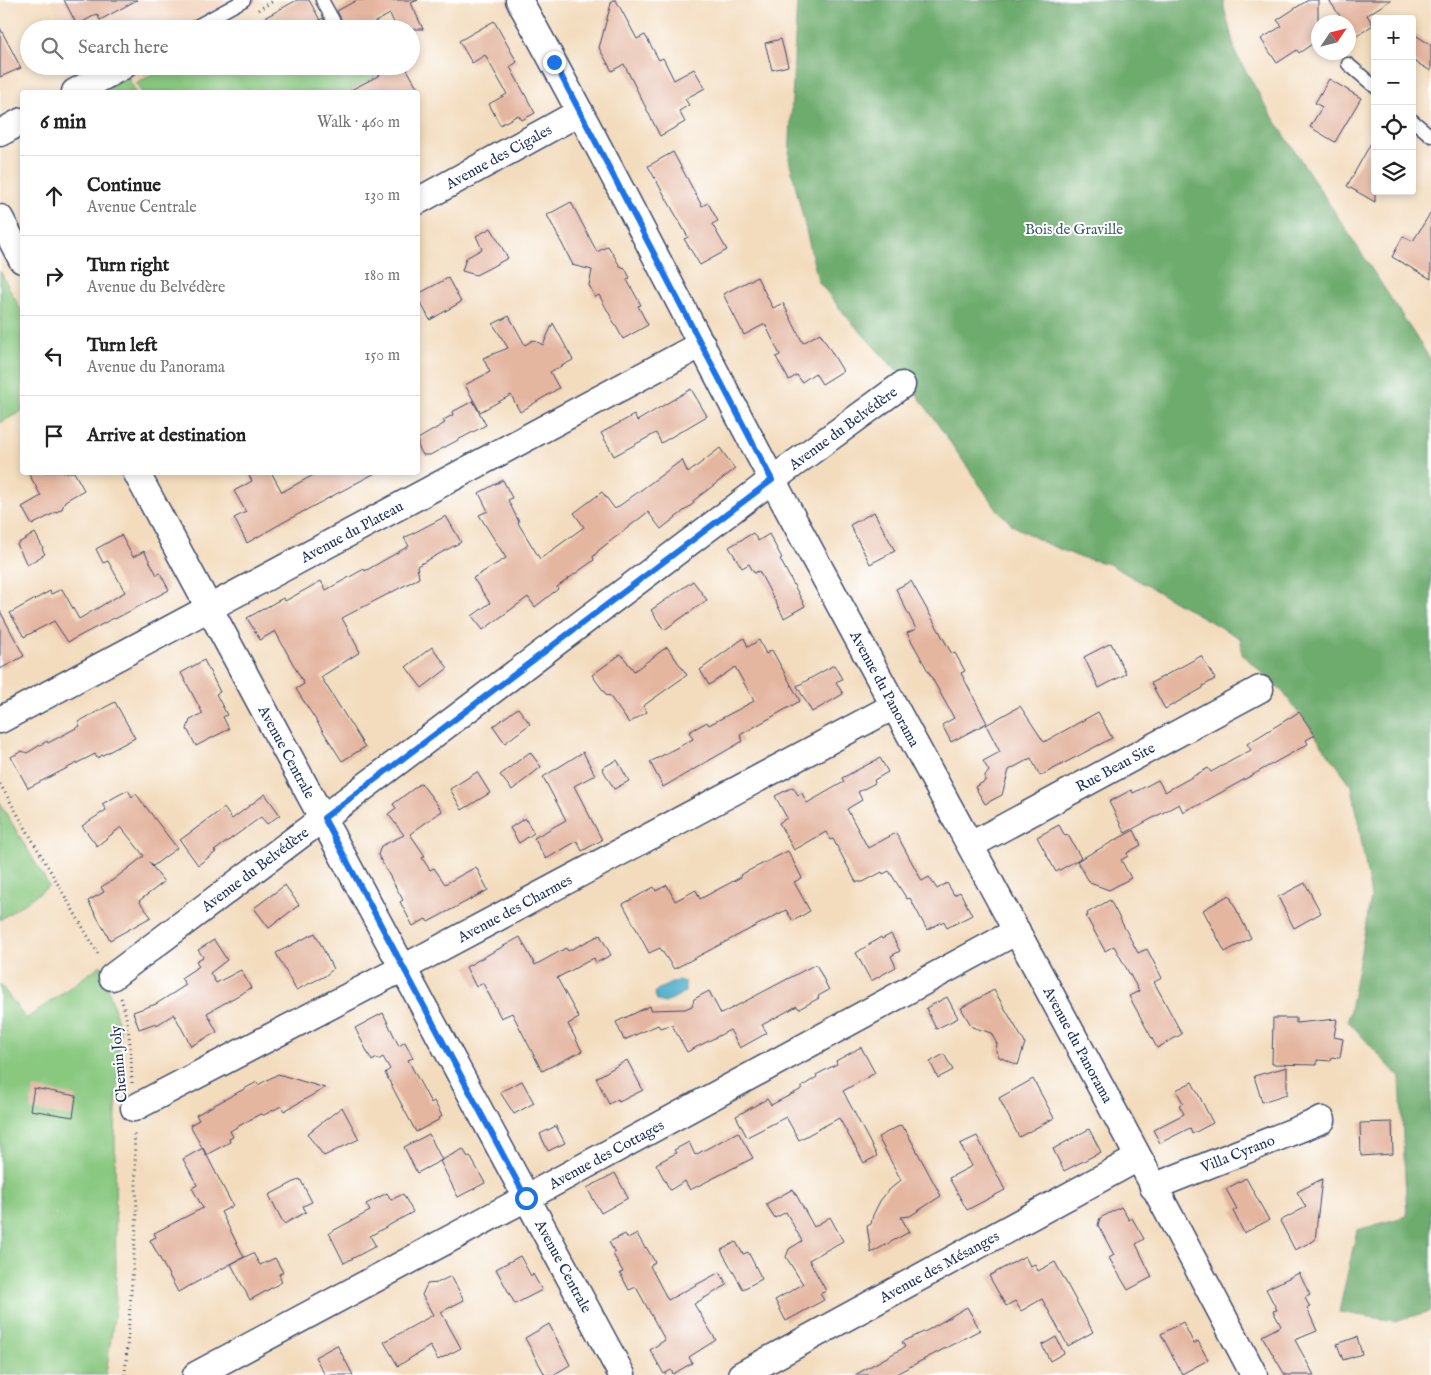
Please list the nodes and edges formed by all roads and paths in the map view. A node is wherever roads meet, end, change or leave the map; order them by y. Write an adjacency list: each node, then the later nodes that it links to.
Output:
1 (244, 0): 4 (lane)
2 (322, 0): 5 (lane)
3 (519, 0): 10 (street, Avenue du Panorama)
4 (207, 20)
5 (333, 20)
6 (1348, 64): 8 (lane)
7 (106, 75): 9 (street)
8 (1371, 84)
9 (79, 90)
10 (580, 112): 15 (street, Avenue des Cigales); 18 (street, Avenue du Panorama)
11 (20, 122): 13 (street)
12 (1416, 123): 14 (lane)
13 (0, 134)
14 (1431, 136)
15 (420, 199)
16 (0, 218): 17 (street)
17 (20, 256)
18 (702, 344): 21 (street, Avenue du Panorama); 22 (street, Avenue du Plateau)
19 (902, 385): 21 (street, Avenue du Belvédère)
20 (138, 475): 22 (street, Avenue Centrale)
21 (772, 480): 24 (street, Avenue du Panorama); 27 (street, Avenue du Belvédère)
22 (207, 608): 25 (street, Avenue du Plateau); 27 (street, Avenue Centrale)
23 (1260, 689): 28 (street, Rue Beau Site)
24 (894, 706): 28 (street, Avenue du Panorama); 30 (street, Avenue des Charmes)
25 (0, 720)
26 (0, 784): 31 (path, Chemin Joly)
27 (324, 818): 30 (street, Avenue Centrale); 31 (street, Avenue du Belvédère)
28 (971, 845): 29 (street, Avenue du Panorama)
29 (1016, 931): 34 (street, Avenue du Panorama); 36 (street, Avenue des Cottages)
30 (403, 968): 32 (street, Avenue des Charmes); 36 (street, Avenue Centrale)
31 (112, 977): 32 (path, Chemin Joly)
32 (134, 1108): 37 (path, Chemin Joly)
33 (1322, 1120): 35 (street, Villa Cyrano)
34 (1138, 1158): 35 (street, Avenue du Panorama); 40 (street, Avenue des Mésanges)
35 (1154, 1187): 41 (street, Avenue du Panorama)
36 (526, 1198): 38 (street, Avenue des Cottages); 39 (street, Avenue Centrale)
37 (125, 1375)
38 (196, 1375)
39 (622, 1375)
40 (741, 1375)
41 (1254, 1375)

